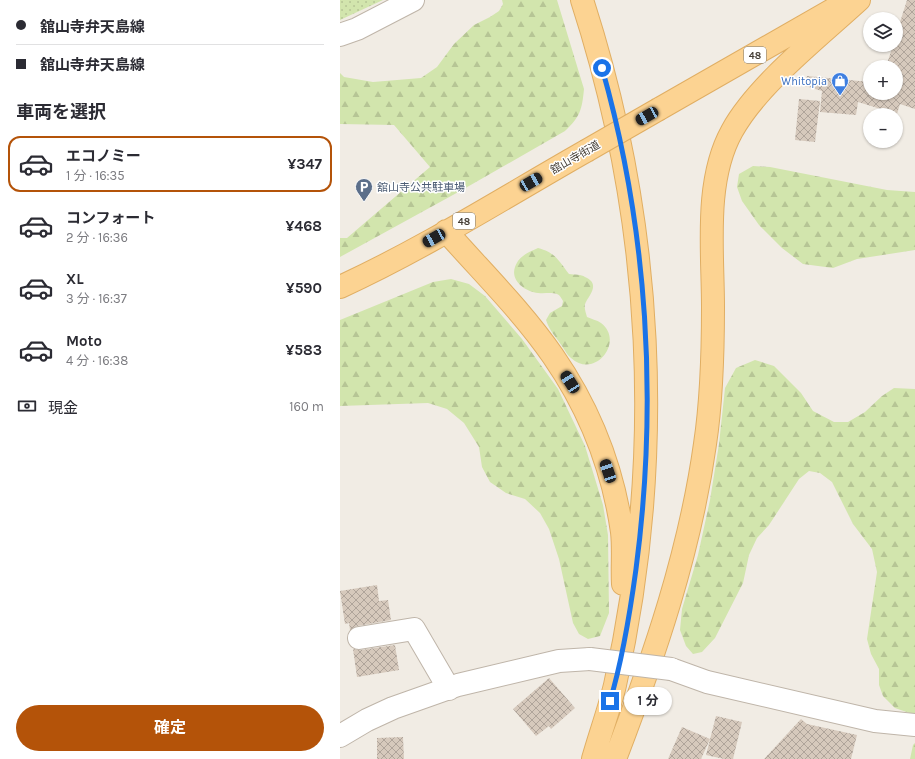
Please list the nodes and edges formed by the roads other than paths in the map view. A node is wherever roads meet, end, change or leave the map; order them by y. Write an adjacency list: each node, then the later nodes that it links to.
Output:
1 (413, 0): 5 (street)
2 (582, 0): 9 (main road)
3 (850, 0): 6 (main road, 舘山寺街道 / 48, bridge)
4 (859, 0): 14 (main road)
5 (340, 35)
6 (446, 231): 7 (main road, 舘山寺街道 / 48); 9 (main road)
7 (340, 287)
8 (359, 638): 10 (street)
9 (624, 641): 13 (main road)
10 (448, 689): 11 (street, bridge); 12 (street)
11 (915, 725)
12 (340, 736)
13 (593, 759)
14 (615, 759)

